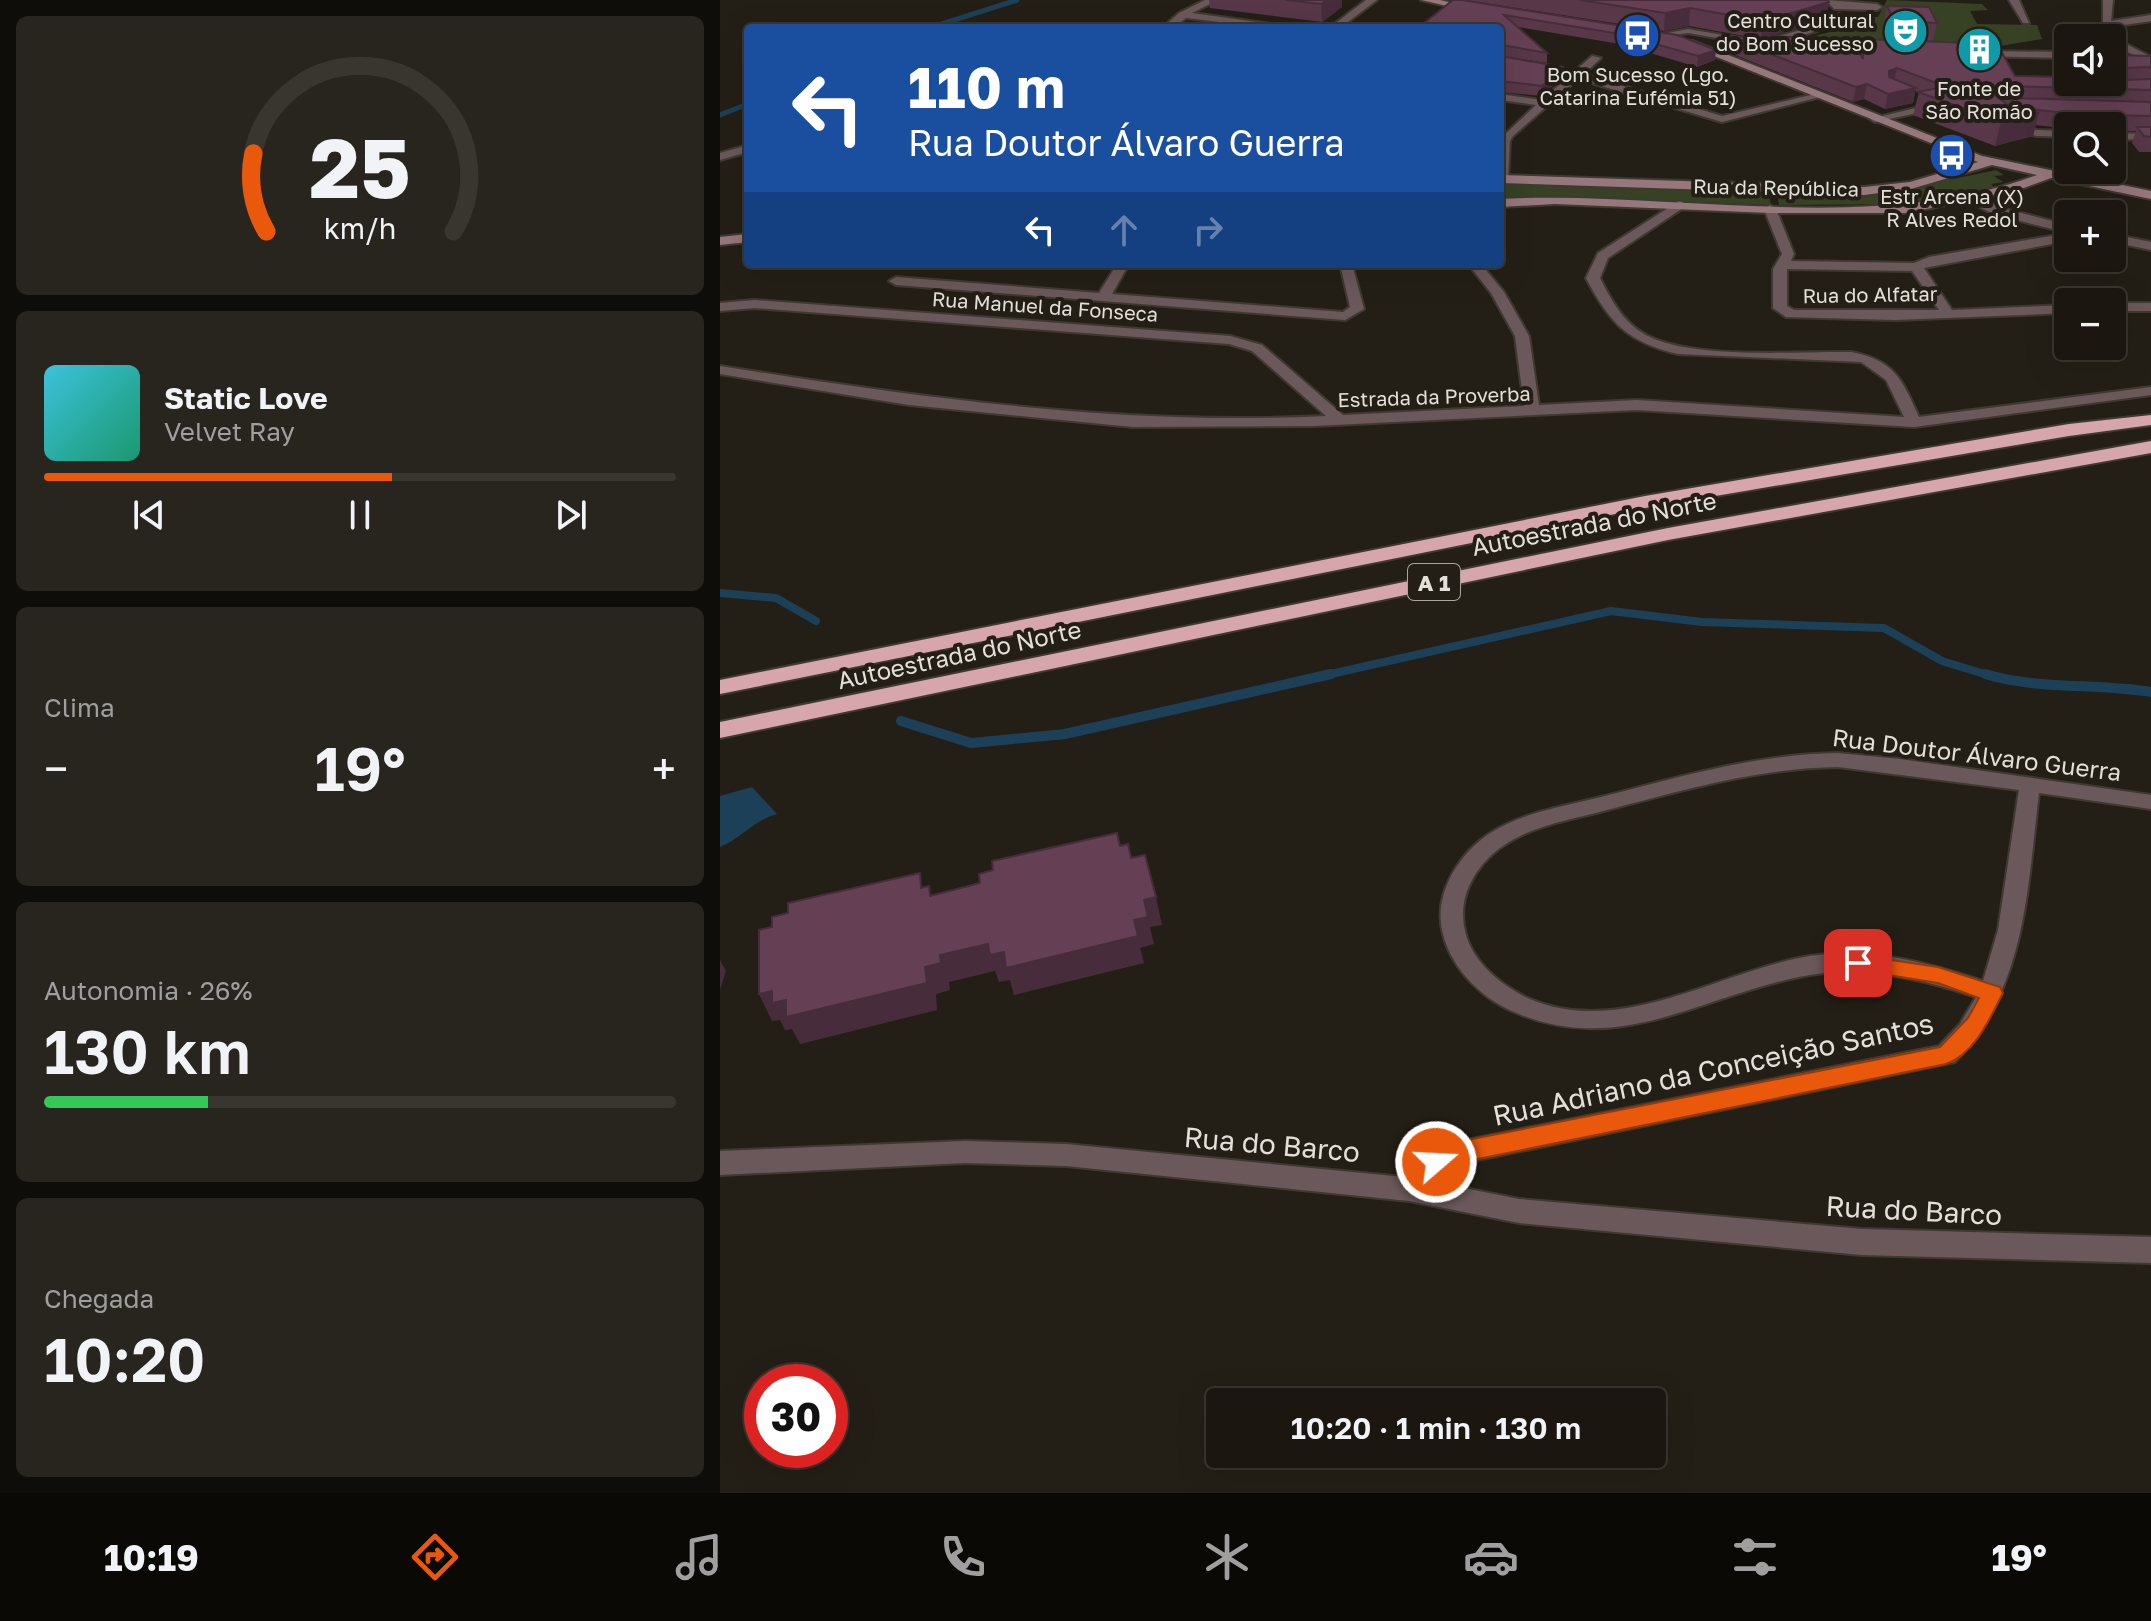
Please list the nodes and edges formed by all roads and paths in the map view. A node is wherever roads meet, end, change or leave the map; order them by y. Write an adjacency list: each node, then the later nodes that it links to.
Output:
1 (1213, 0): 11 (street)
2 (1372, 0): 8 (street)
3 (1426, 0): 10 (street)
4 (1831, 0): 9 (street)
5 (2014, 0): 14 (street)
6 (2108, 0): 18 (street)
7 (1343, 4): 8 (street)
8 (1361, 5): 17 (street)
9 (1877, 7)
10 (1487, 11)
11 (1182, 15): 15 (street); 16 (street)
12 (1839, 17): 22 (street)
13 (2151, 18): 19 (street)
14 (2026, 21)
15 (1172, 24)
16 (1260, 24)
17 (1339, 24)
18 (2106, 24)
19 (2112, 24)
20 (1644, 32): 21 (street)
21 (1660, 35): 22 (lane); 28 (street)
22 (1763, 44): 25 (street); 28 (street)
23 (2054, 44): 29 (street)
24 (2145, 45): 26 (street)
25 (1790, 47)
26 (2126, 47)
27 (2126, 48): 34 (street)
28 (1712, 51): 37 (street)
29 (2006, 52): 30 (street); 31 (street)
30 (1968, 53)
31 (2054, 55)
32 (1596, 58): 36 (street)
33 (2126, 58): 34 (street)
34 (2148, 60)
35 (1504, 62): 36 (street)
36 (1575, 74): 37 (street); 40 (street)
37 (1819, 96): 44 (street)
38 (1504, 98): 40 (street)
39 (1920, 99): 41 (street)
40 (1544, 103): 48 (street)
41 (1933, 105): 42 (street); 44 (street)
42 (1961, 106)
43 (1997, 116): 45 (street)
44 (1875, 119): 51 (street)
45 (2054, 133)
46 (2126, 136): 47 (street)
47 (2151, 137)
48 (1504, 141)
49 (744, 149): 50 (street)
50 (720, 157)
51 (1991, 162): 52 (street); 53 (street)
52 (2048, 175): 54 (street); 55 (street, Rua da República)
53 (1504, 179)
54 (2151, 195)
55 (1968, 196): 58 (street, Rua da República); 59 (street)
56 (1504, 203): 57 (street, Rua da República)
57 (1679, 205): 58 (street, Rua da República); 82 (street)
58 (1770, 209): 65 (street, Rua do Alfatar)
59 (2054, 225)
60 (744, 238): 62 (street)
61 (2054, 239): 66 (street)
62 (720, 241)
63 (2126, 241): 64 (street)
64 (2151, 246)
65 (1785, 265): 66 (street); 76 (street, Rua do Alfatar)
66 (1916, 267): 76 (street)
67 (1121, 268): 71 (street)
68 (1347, 268): 71 (street)
69 (1477, 268): 79 (street)
70 (896, 281): 71 (street)
71 (1103, 297)
72 (720, 307): 80 (street, Rua Manuel da Fonseca)
73 (2126, 307): 74 (street)
74 (2151, 307)
75 (2054, 309): 76 (street, Rua do Alfatar)
76 (1948, 313)
77 (720, 370): 80 (street, Estrada da Proverba)
78 (2151, 391): 82 (street, Estrada da Proverba)
79 (1532, 412): 80 (street, Estrada da Proverba); 82 (street, Estrada da Proverba)
80 (1340, 420)
81 (2151, 420): 84 (highway, Autoestrada do Norte / A 1)
82 (1914, 422)
83 (2151, 447): 85 (highway, Autoestrada do Norte / A 1)
84 (720, 687)
85 (720, 730)
86 (2030, 785): 87 (street, Rua Doutor Álvaro Guerra); 88 (street, Rua Adriano da Conceição Santos); 88 (street, Rua Doutor Álvaro Guerra)
87 (2151, 802)
88 (1992, 993): 90 (street, Rua Adriano da Conceição Santos)
89 (720, 1163): 90 (street, Rua do Barco)
90 (1409, 1189): 91 (street, Rua do Barco)
91 (2151, 1250)

